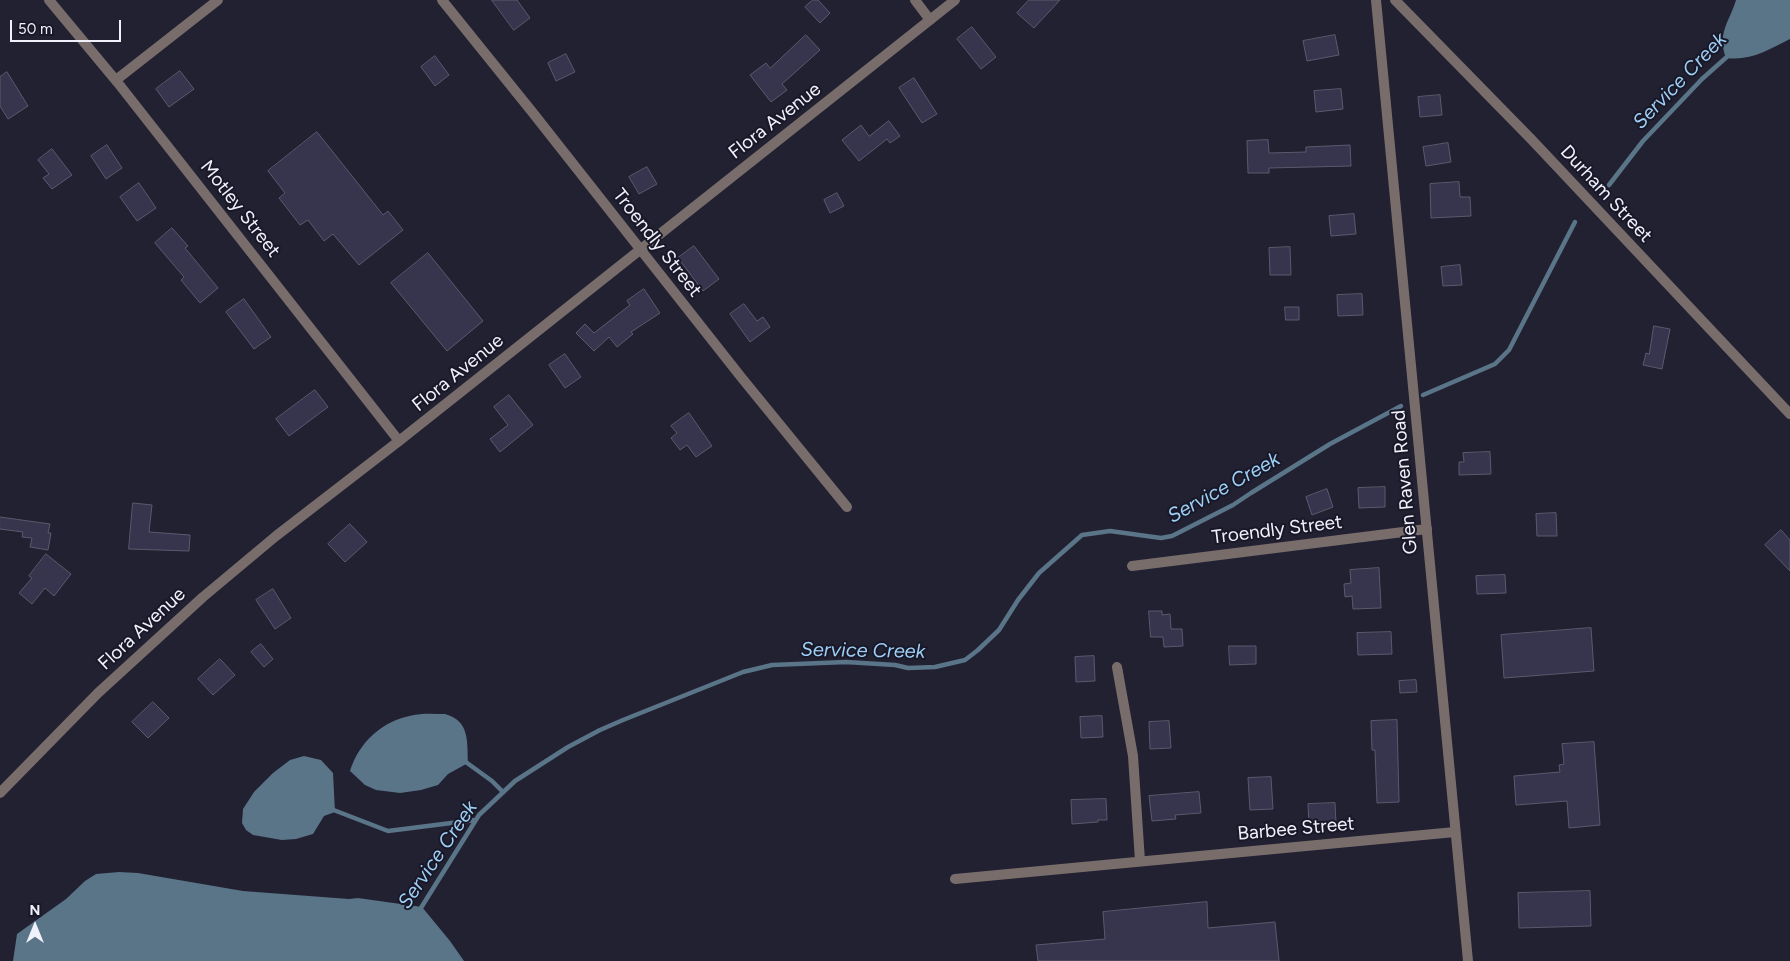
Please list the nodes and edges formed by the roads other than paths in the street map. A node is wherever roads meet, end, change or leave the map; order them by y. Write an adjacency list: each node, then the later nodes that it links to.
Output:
1 (49, 0): 9 (street, Motley Street)
2 (218, 0): 9 (street)
3 (442, 0): 10 (street, Troendly Street)
4 (915, 0): 8 (street)
5 (955, 0): 8 (street, Flora Avenue)
6 (1376, 0): 14 (street, Glen Raven Road)
7 (1394, 0): 11 (street, Durham Street)
8 (930, 20): 10 (street, Flora Avenue)
9 (116, 80): 12 (street, Motley Street)
10 (640, 250): 12 (street, Flora Avenue); 13 (street, Troendly Street)
11 (1790, 414)
12 (400, 441): 17 (street, Flora Avenue)
13 (847, 507)
14 (1427, 529): 15 (street, Troendly Street); 18 (street, Glen Raven Road)
15 (1132, 566)
16 (1117, 667): 19 (street)
17 (0, 793)
18 (1455, 832): 19 (street, Barbee Street); 21 (street, Glen Raven Road)
19 (1140, 861): 20 (street, Barbee Street)
20 (955, 879)
21 (1468, 961)

